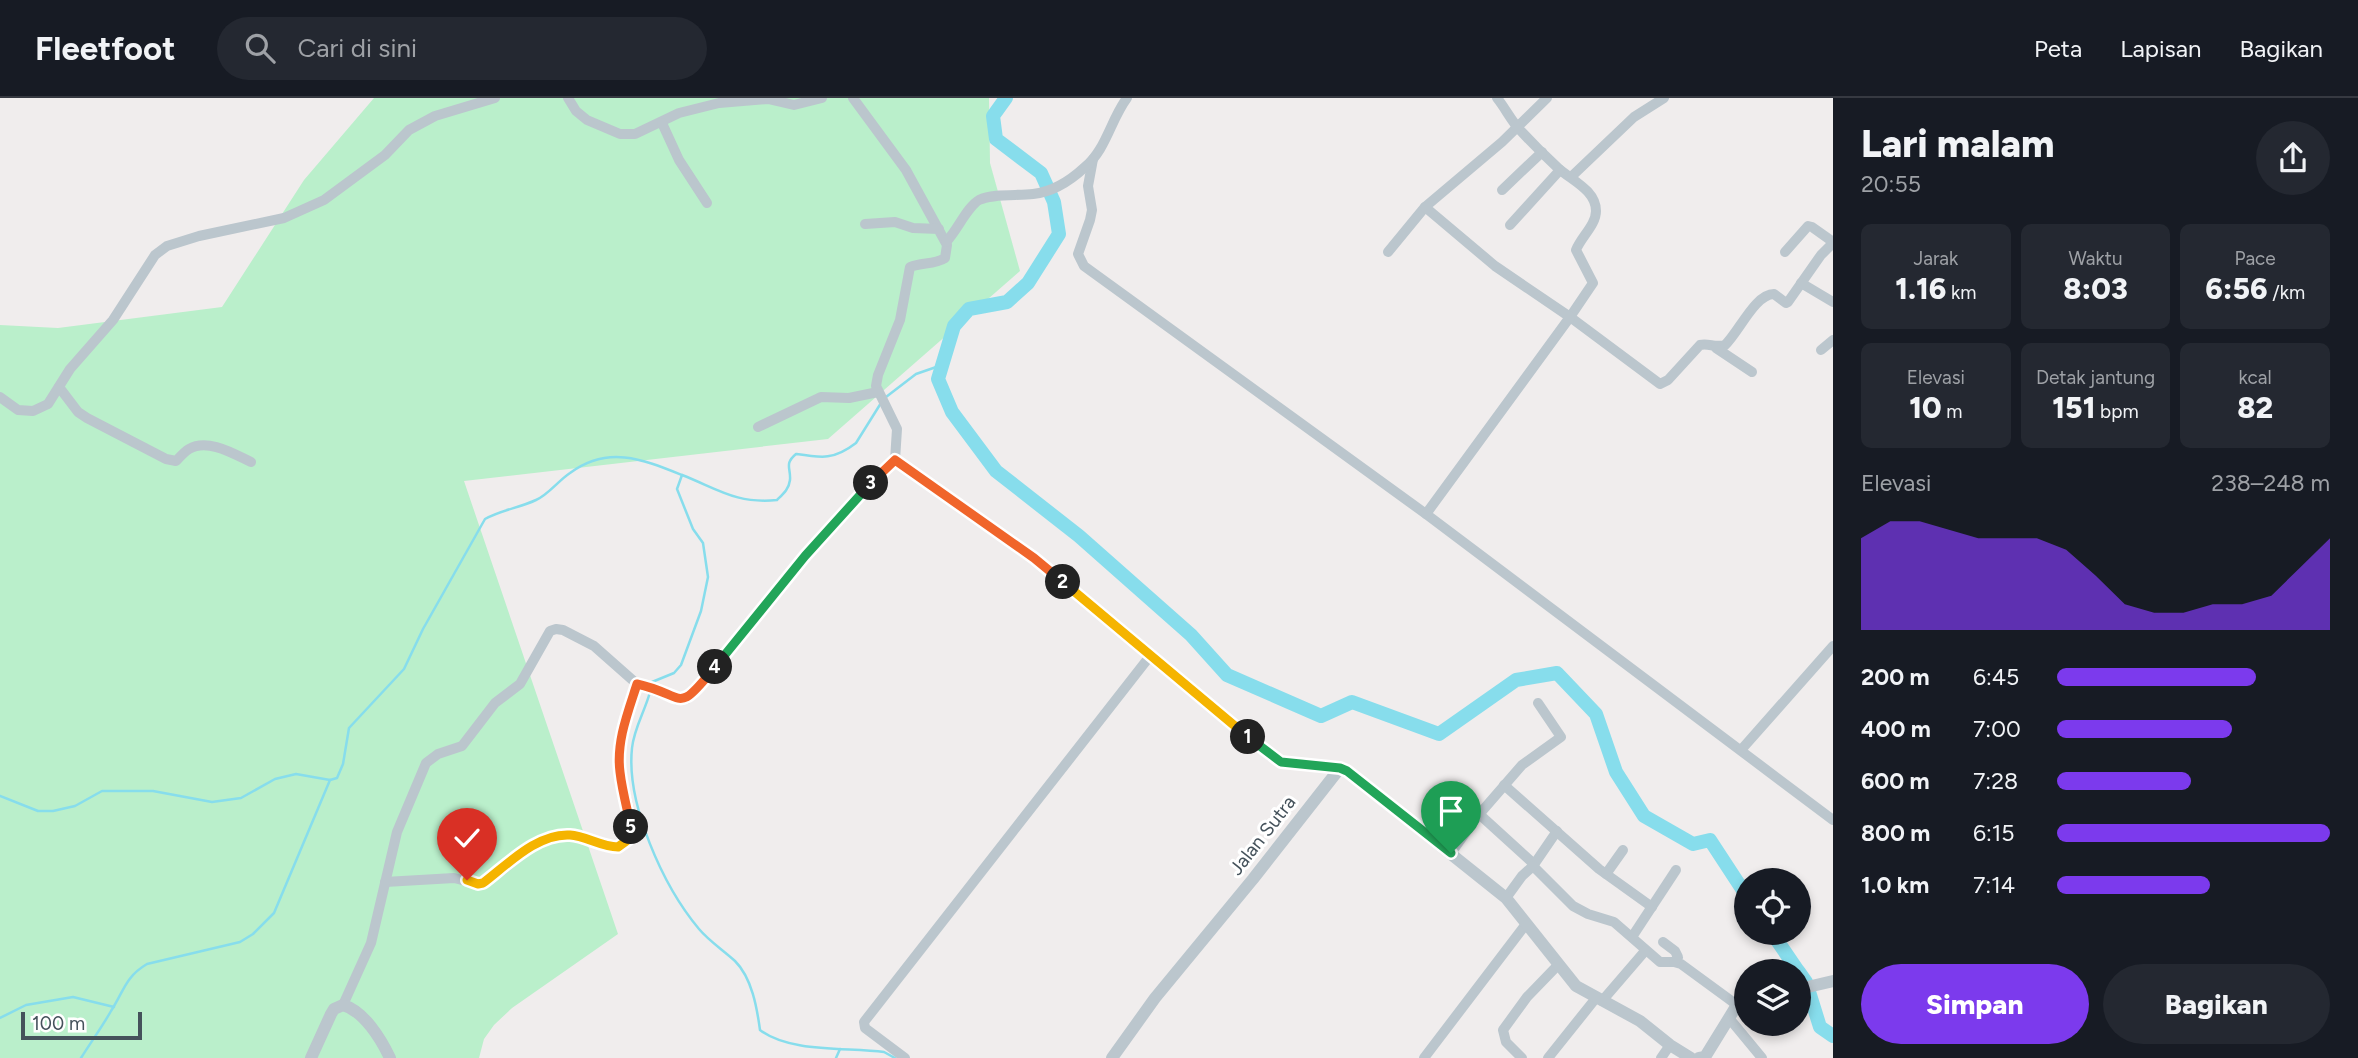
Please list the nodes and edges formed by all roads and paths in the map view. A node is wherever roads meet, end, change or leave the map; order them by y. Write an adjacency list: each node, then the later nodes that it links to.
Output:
1 (495, 98): 34 (street)
2 (568, 98): 11 (street)
3 (822, 98): 9 (street)
4 (853, 98): 22 (street)
5 (1127, 98): 14 (street)
6 (1497, 98): 12 (street)
7 (1547, 98): 12 (street)
8 (1664, 98): 10 (street)
9 (790, 101): 11 (street)
10 (1651, 101): 16 (street)
11 (662, 123): 18 (street)
12 (1517, 127): 13 (street); 19 (street)
13 (1542, 152): 15 (street); 17 (street)
14 (1093, 159): 23 (street); 40 (street)
15 (1560, 170): 16 (street); 21 (street)
16 (1572, 177): 29 (street)
17 (1502, 190)
18 (707, 203)
19 (1425, 207): 25 (street); 29 (street)
20 (865, 224): 22 (street)
21 (1510, 225)
22 (939, 229): 23 (street)
23 (946, 242): 36 (street)
24 (1833, 243): 26 (street); 27 (street)
25 (1388, 252)
26 (1785, 252)
27 (1801, 283): 28 (street); 31 (street)
28 (1833, 302)
29 (1570, 317): 31 (street); 40 (street)
30 (1833, 340): 32 (street)
31 (1716, 348): 33 (street)
32 (1821, 350)
33 (1752, 372)
34 (59, 387): 35 (street); 39 (street)
35 (0, 397)
36 (880, 398): 37 (street); 38 (street)
37 (758, 427)
38 (895, 460): 42 (street); 43 (street)
39 (251, 462)
40 (1426, 514): 45 (street)
41 (1833, 646): 45 (street)
42 (1150, 656): 46 (street); 75 (street)
43 (646, 687): 56 (street); 56 (street)
44 (1538, 703): 47 (street)
45 (1741, 750): 49 (street)
46 (1340, 768): 52 (street); 76 (street, Jalan Sutra)
47 (1504, 785): 48 (street); 50 (street)
48 (1479, 814): 52 (street); 53 (street)
49 (1833, 820)
50 (1557, 831): 53 (street); 55 (street)
51 (1623, 850): 55 (street)
52 (1451, 853): 57 (street)
53 (1533, 865): 57 (street); 60 (street)
54 (1676, 870): 58 (street)
55 (1606, 874): 58 (street)
56 (385, 882): 69 (street)
57 (1506, 898): 59 (street)
58 (1652, 907): 60 (street)
59 (1527, 924): 64 (street); 77 (street)
60 (1632, 937): 62 (street)
61 (1663, 942): 63 (street)
62 (1645, 951): 63 (street); 68 (street)
63 (1674, 962): 67 (street)
64 (1558, 965): 68 (street); 78 (street)
65 (1830, 982): 66 (street)
66 (1811, 986)
67 (1734, 998)
68 (1599, 999): 72 (street); 79 (street)
69 (344, 1005): 73 (street); 74 (street)
70 (1734, 1012): 71 (street)
71 (1729, 1018): 82 (street); 83 (street)
72 (1670, 1045): 80 (street); 81 (street)
73 (311, 1058)
74 (390, 1058)
75 (905, 1058)
76 (1112, 1058)
77 (1424, 1058)
78 (1522, 1058)
79 (1548, 1058)
80 (1661, 1058)
81 (1691, 1058)
82 (1703, 1058)
83 (1762, 1058)

